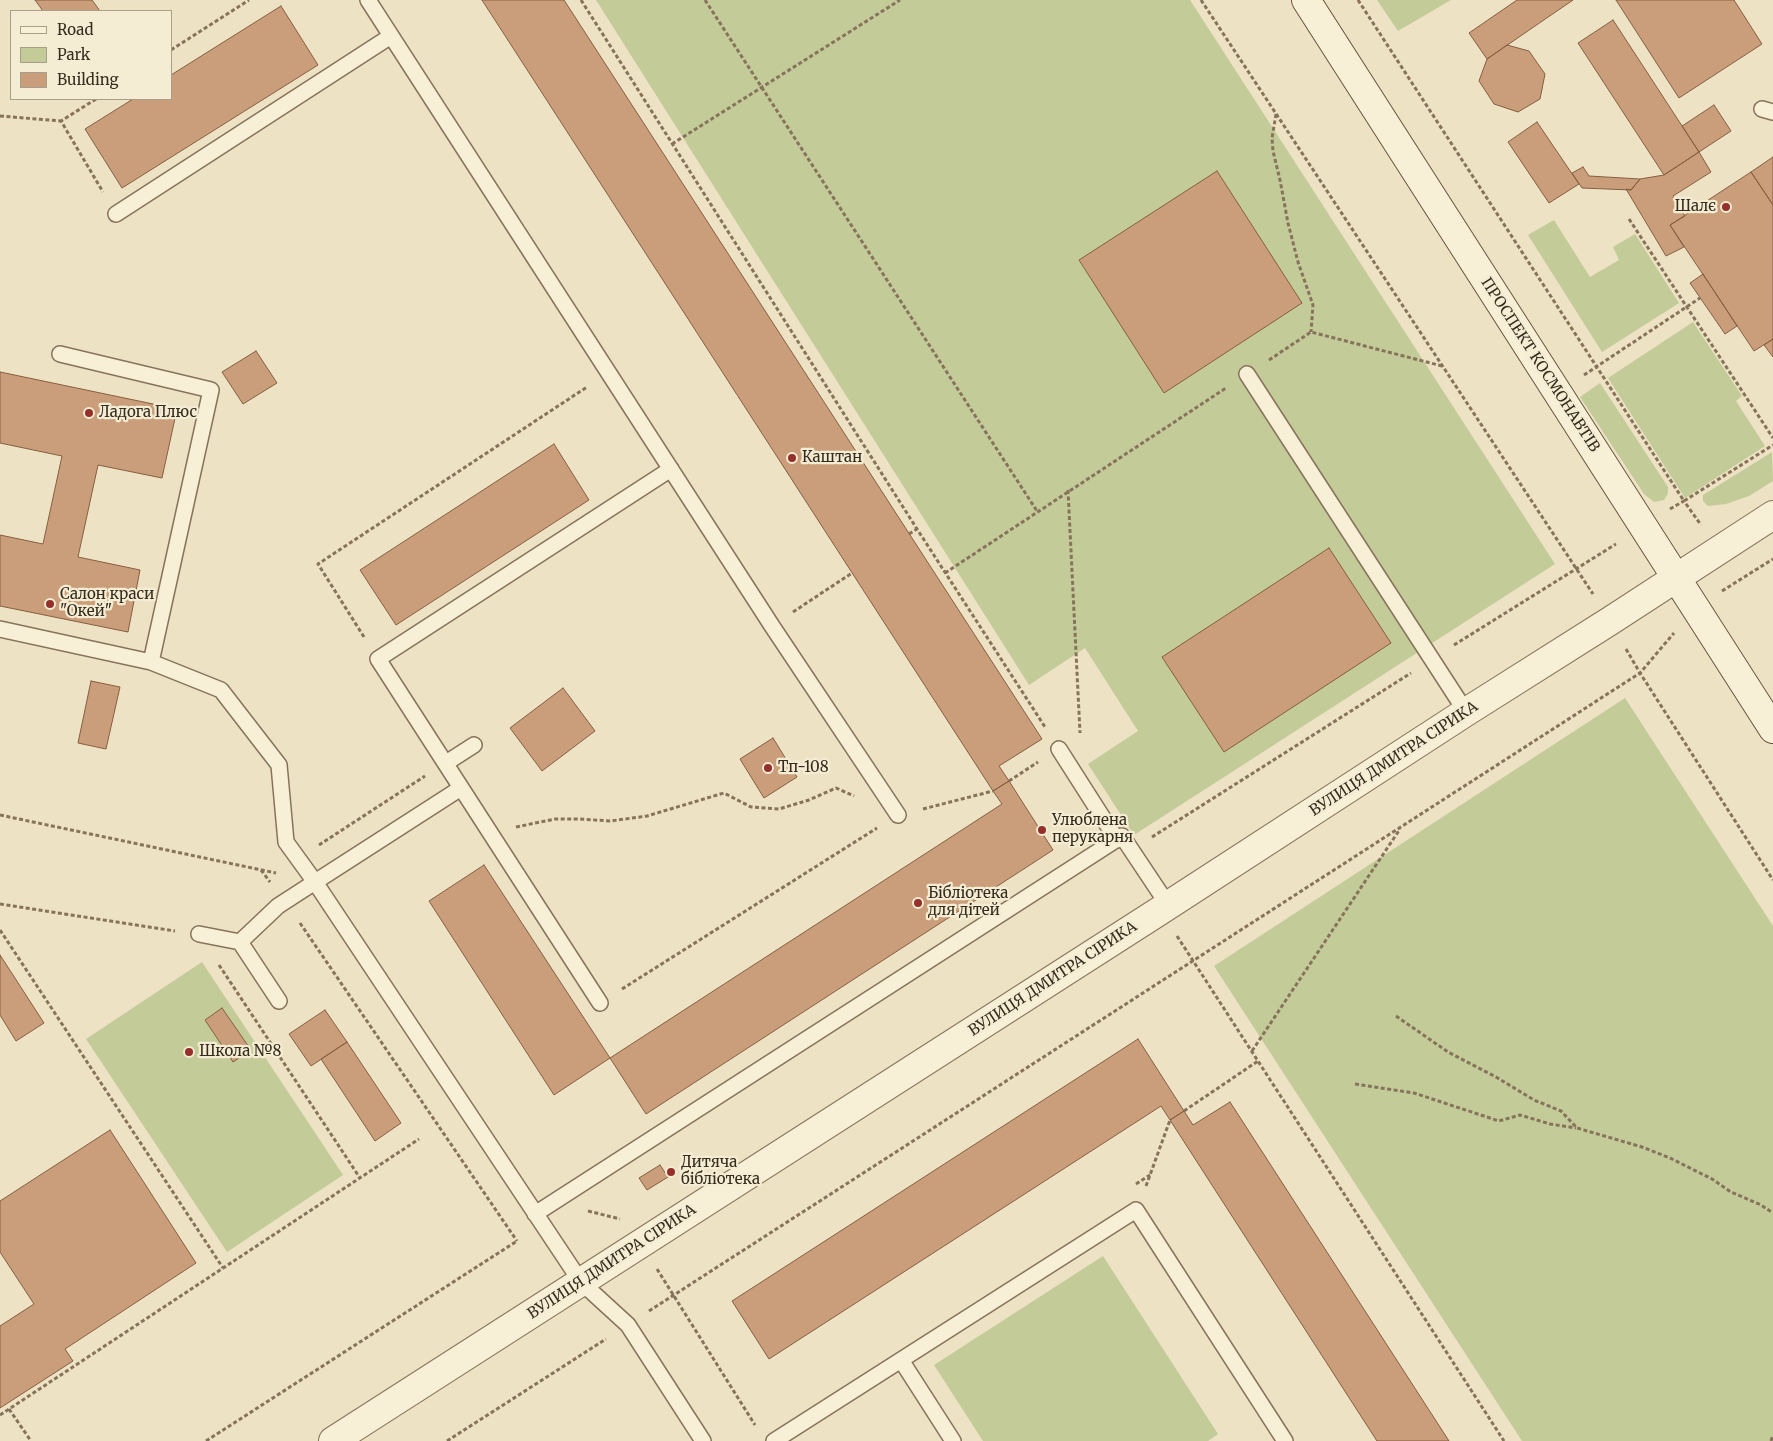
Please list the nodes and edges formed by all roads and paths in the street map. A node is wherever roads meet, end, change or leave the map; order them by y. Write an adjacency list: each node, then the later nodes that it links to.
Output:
1 (249, 0): 10 (path)
2 (368, 0): 9 (lane)
3 (581, 0): 16 (path)
4 (705, 0): 11 (path)
5 (900, 0): 11 (path)
6 (1201, 0): 13 (path)
7 (1306, 0): 27 (street, ПРОСПЕКТ КОСМОНАВТІВ)
8 (1358, 0): 24 (path)
9 (391, 36): 17 (lane); 25 (lane)
10 (172, 49)
11 (762, 88): 16 (path); 32 (path)
12 (94, 100): 15 (path)
13 (1276, 114): 21 (path); 23 (path)
14 (0, 116): 15 (path)
15 (61, 121): 17 (path)
16 (672, 144): 34 (path)
17 (116, 214)
18 (1629, 219): 20 (path)
19 (1700, 298): 20 (path)
20 (1688, 307): 24 (path); 28 (path)
21 (1311, 332): 23 (path); 26 (path)
22 (60, 354): 45 (lane)
23 (1443, 367): 44 (path)
24 (1596, 367): 27 (path); 29 (path)
25 (608, 373): 30 (lane); 43 (path)
26 (1247, 374): 31 (path); 44 (lane)
27 (1557, 392): 39 (street, ПРОСПЕКТ КОСМОНАВТІВ)
28 (1773, 438)
29 (1773, 445)
30 (671, 469): 41 (lane); 43 (lane)
31 (1068, 490): 32 (path); 50 (path)
32 (1037, 510): 38 (path)
33 (1773, 515): 39 (street, ВУЛИЦЯ ДМИТРА СІРИКА)
34 (917, 529): 35 (path); 38 (path)
35 (910, 534)
36 (1773, 559): 40 (path)
37 (852, 572): 41 (path)
38 (945, 573): 50 (path)
39 (1675, 578): 40 (street, ПРОСПЕКТ КОСМОНАВТІВ); 47 (street, ВУЛИЦЯ ДМИТРА СІРИКА)
40 (1695, 608): 46 (path); 48 (street, ПРОСПЕКТ КОСМОНАВТІВ)
41 (772, 626): 57 (lane)
42 (0, 629): 45 (lane)
43 (378, 658): 51 (lane)
44 (1432, 659): 47 (lane); 61 (path)
45 (150, 662): 62 (lane)
46 (1640, 673): 59 (path); 63 (path)
47 (1466, 712): 67 (street, ВУЛИЦЯ ДМИТРА СІРИКА)
48 (1773, 729)
49 (474, 745): 51 (lane)
50 (1059, 749): 52 (path); 60 (lane)
51 (446, 763): 53 (lane); 62 (path)
52 (1009, 781)
53 (462, 788): 58 (lane); 64 (lane)
54 (993, 790): 55 (path)
55 (950, 802)
56 (0, 815): 64 (path)
57 (898, 815): 58 (path); 73 (path)
58 (486, 826): 73 (lane)
59 (1402, 827): 71 (path); 75 (path)
60 (1117, 840): 61 (lane); 83 (lane)
61 (1131, 851): 67 (lane)
62 (297, 859): 64 (lane)
63 (1773, 880)
64 (315, 882): 65 (lane); 86 (lane)
65 (285, 902): 70 (lane); 87 (path)
66 (0, 904): 69 (path)
67 (1164, 908): 71 (path); 88 (street, ВУЛИЦЯ ДМИТРА СІРИКА)
68 (0, 930): 89 (path)
69 (199, 934): 70 (lane); 82 (path)
70 (240, 942): 72 (lane)
71 (1194, 961): 75 (path); 91 (path)
72 (279, 1001)
73 (600, 1003)
74 (1396, 1016): 80 (path)
75 (1252, 1051): 76 (path)
76 (1258, 1061): 78 (path); 106 (path)
77 (1355, 1084): 80 (path)
78 (1184, 1111)
79 (1170, 1120): 84 (path)
80 (1576, 1128): 85 (path)
81 (419, 1139): 82 (path)
82 (360, 1178): 89 (path)
83 (553, 1203): 86 (lane); 88 (path)
84 (1136, 1210): 93 (lane); 105 (lane)
85 (1773, 1213)
86 (539, 1219): 87 (path); 90 (lane)
87 (517, 1241): 99 (path)
88 (640, 1244): 90 (street, ВУЛИЦЯ ДМИТРА СІРИКА); 91 (path)
89 (223, 1268): 94 (path)
90 (581, 1282): 92 (lane); 100 (street, ВУЛИЦЯ ДМИТРА СІРИКА)
91 (674, 1295): 92 (path); 96 (path)
92 (628, 1325): 101 (path); 102 (lane)
93 (901, 1360): 103 (lane); 104 (lane)
94 (9, 1410): 95 (path); 98 (path)
95 (0, 1415)
96 (757, 1428)
97 (1773, 1435): 107 (path)
98 (31, 1441)
99 (206, 1441)
100 (333, 1441)
101 (446, 1441)
102 (703, 1441)
103 (774, 1441)
104 (952, 1441)
105 (1285, 1441)
106 (1504, 1441)
107 (1771, 1441)

